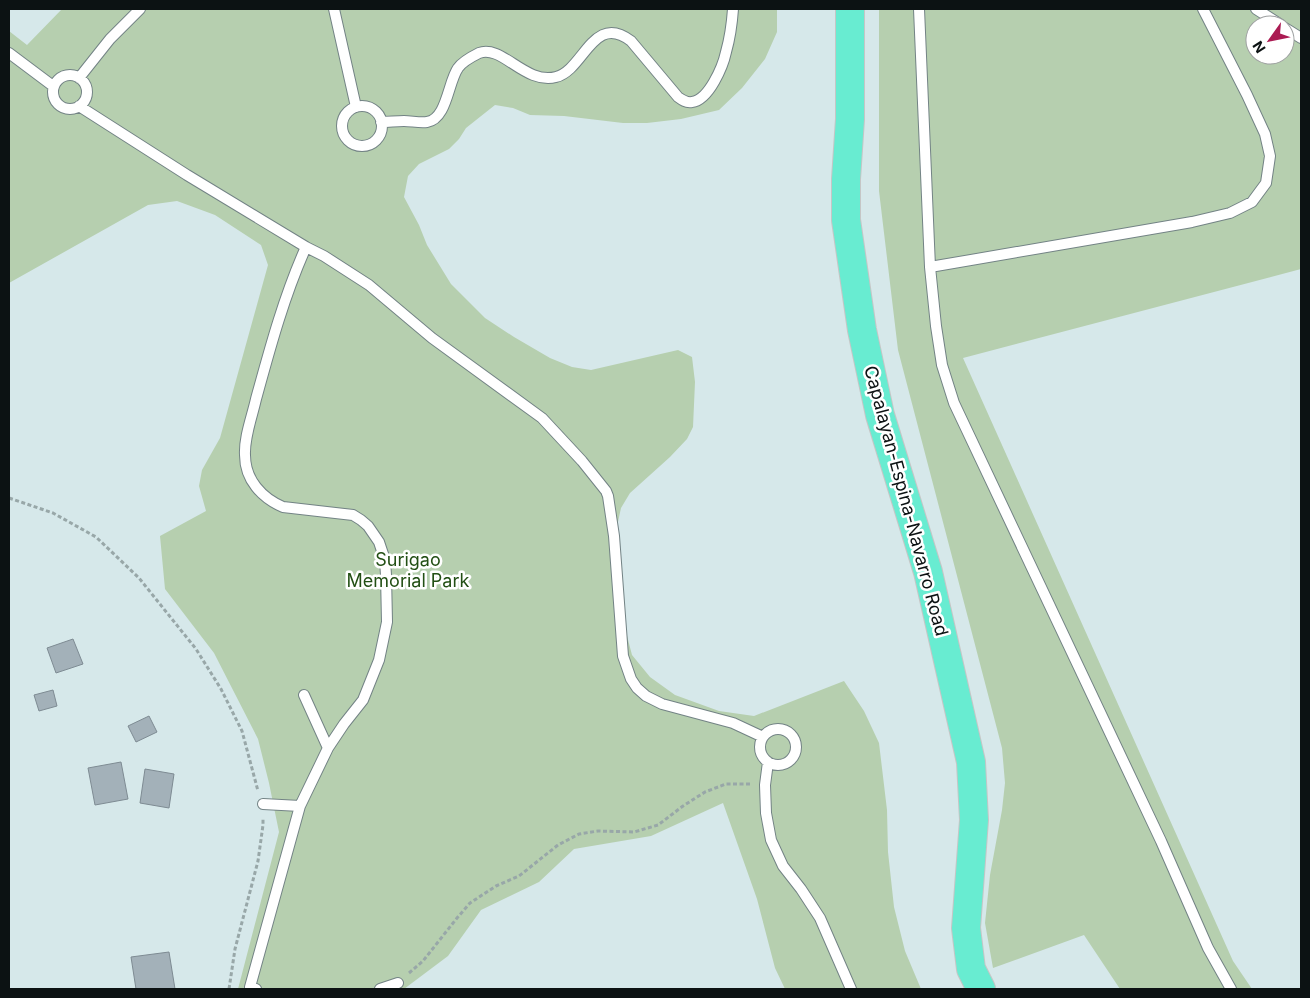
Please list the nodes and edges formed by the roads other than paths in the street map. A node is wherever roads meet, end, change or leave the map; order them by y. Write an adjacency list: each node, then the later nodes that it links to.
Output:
1 (140, 9): 8 (lane)
2 (334, 9): 11 (lane)
3 (733, 9): 12 (lane)
4 (850, 9): 25 (main road, Capalayan-Espina-Navarro Road)
5 (919, 9): 14 (lane)
6 (1203, 9): 14 (lane)
7 (9, 53): 9 (lane)
8 (79, 78): 9 (lane); 10 (lane)
9 (53, 86): 10 (lane)
10 (80, 106): 13 (lane)
11 (356, 107): 12 (lane); 12 (lane)
12 (381, 122)
13 (306, 247): 16 (lane); 17 (lane)
14 (930, 267): 26 (lane)
15 (304, 695): 17 (lane)
16 (763, 736): 18 (lane); 18 (lane)
17 (328, 748): 20 (lane)
18 (768, 762): 24 (lane)
19 (262, 804): 20 (lane)
20 (300, 806): 22 (lane)
21 (398, 983): 23 (lane)
22 (256, 989)
23 (380, 989)
24 (851, 989)
25 (981, 989)
26 (1231, 989)

